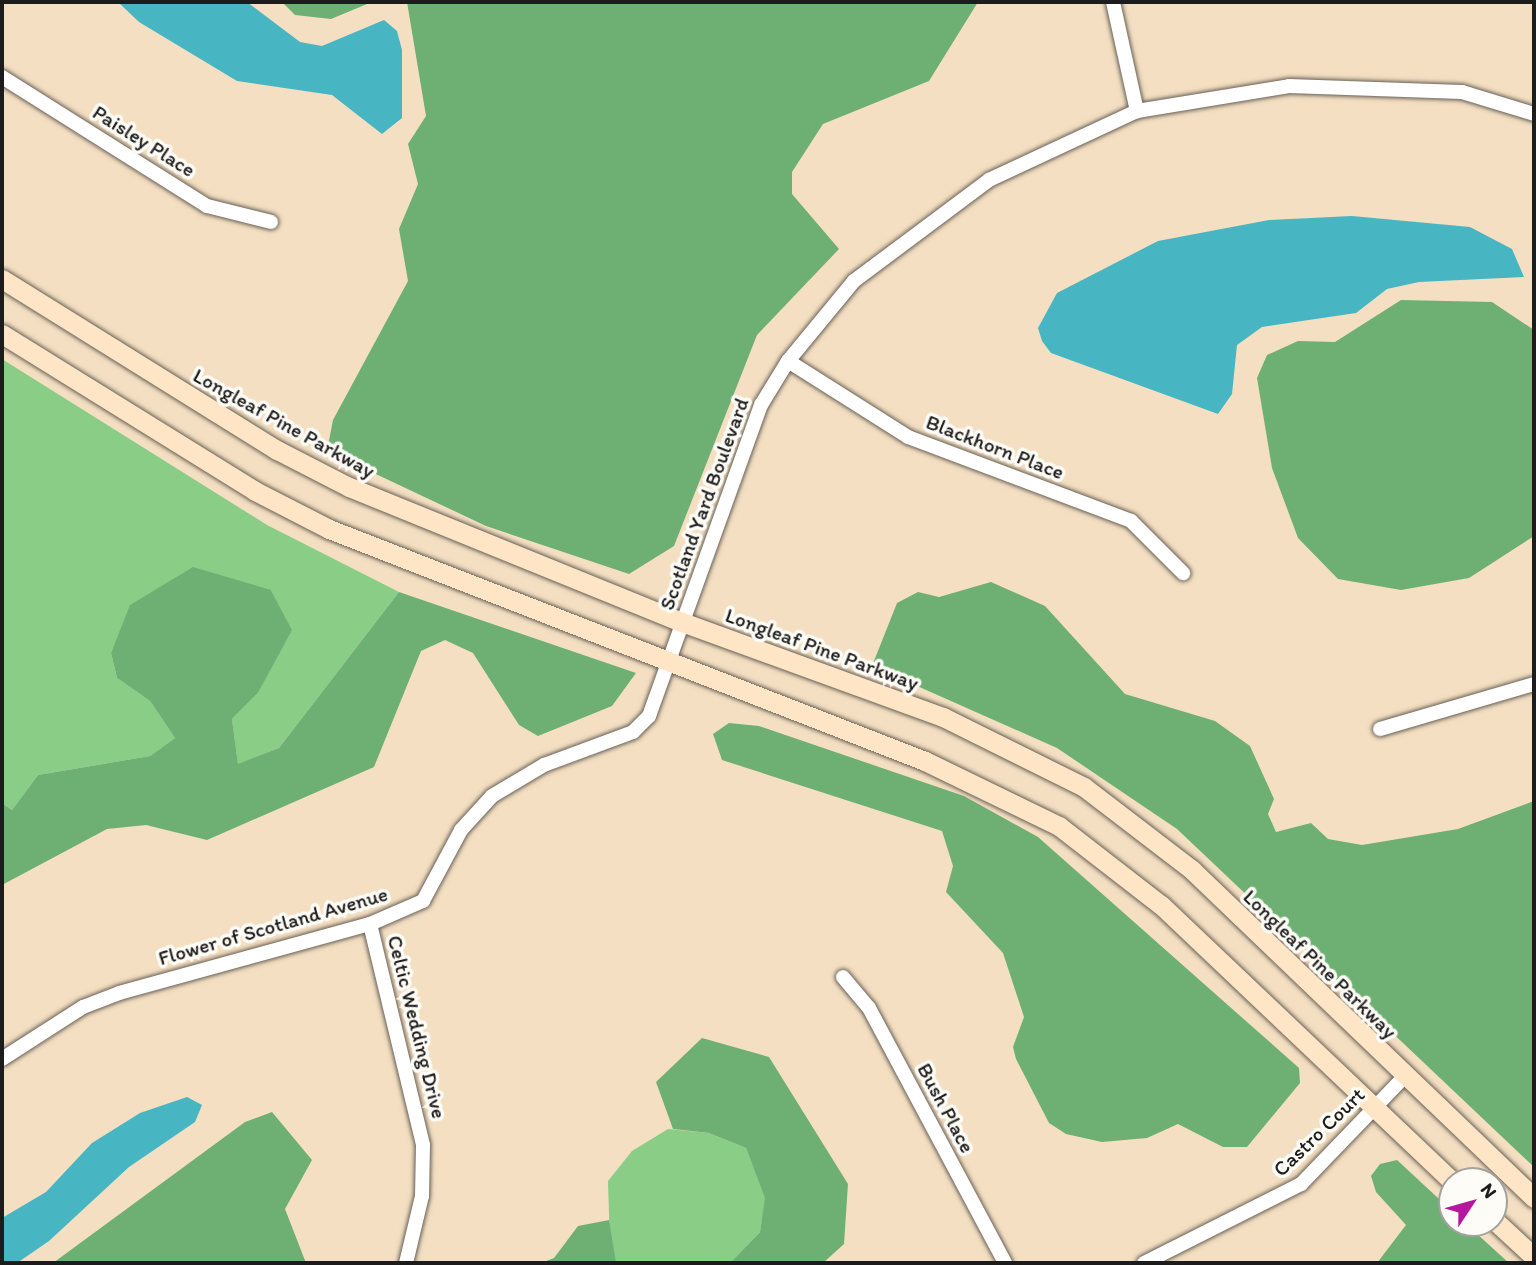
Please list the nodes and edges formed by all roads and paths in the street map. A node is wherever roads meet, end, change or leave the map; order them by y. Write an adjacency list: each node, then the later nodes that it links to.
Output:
1 (1113, 2): 3 (street)
2 (2, 77): 5 (street, Paisley Place)
3 (1137, 111): 4 (street, Scotland Yard Boulevard); 8 (street, Scotland Yard Boulevard)
4 (1534, 114)
5 (271, 222)
6 (2, 279): 10 (main road, Longleaf Pine Parkway)
7 (2, 334): 11 (main road)
8 (788, 361): 9 (street, Blackhorn Place); 10 (street, Scotland Yard Boulevard)
9 (1183, 573)
10 (682, 622): 11 (street, Scotland Yard Boulevard); 17 (main road, Longleaf Pine Parkway)
11 (670, 666): 14 (street, Flower of Scotland Avenue); 18 (main road)
12 (1534, 684): 13 (street)
13 (1380, 729)
14 (370, 924): 16 (street, Flower of Scotland Avenue); 23 (street, Celtic Wedding Drive)
15 (843, 977): 24 (street, Bush Place)
16 (2, 1059)
17 (1403, 1078): 18 (street, Castro Court); 20 (main road, Longleaf Pine Parkway)
18 (1375, 1108): 19 (main road); 25 (street, Castro Court)
19 (1438, 1168)
20 (1534, 1198)
21 (1508, 1233): 22 (main road)
22 (1534, 1257)
23 (406, 1263)
24 (1006, 1263)
25 (1144, 1263)

